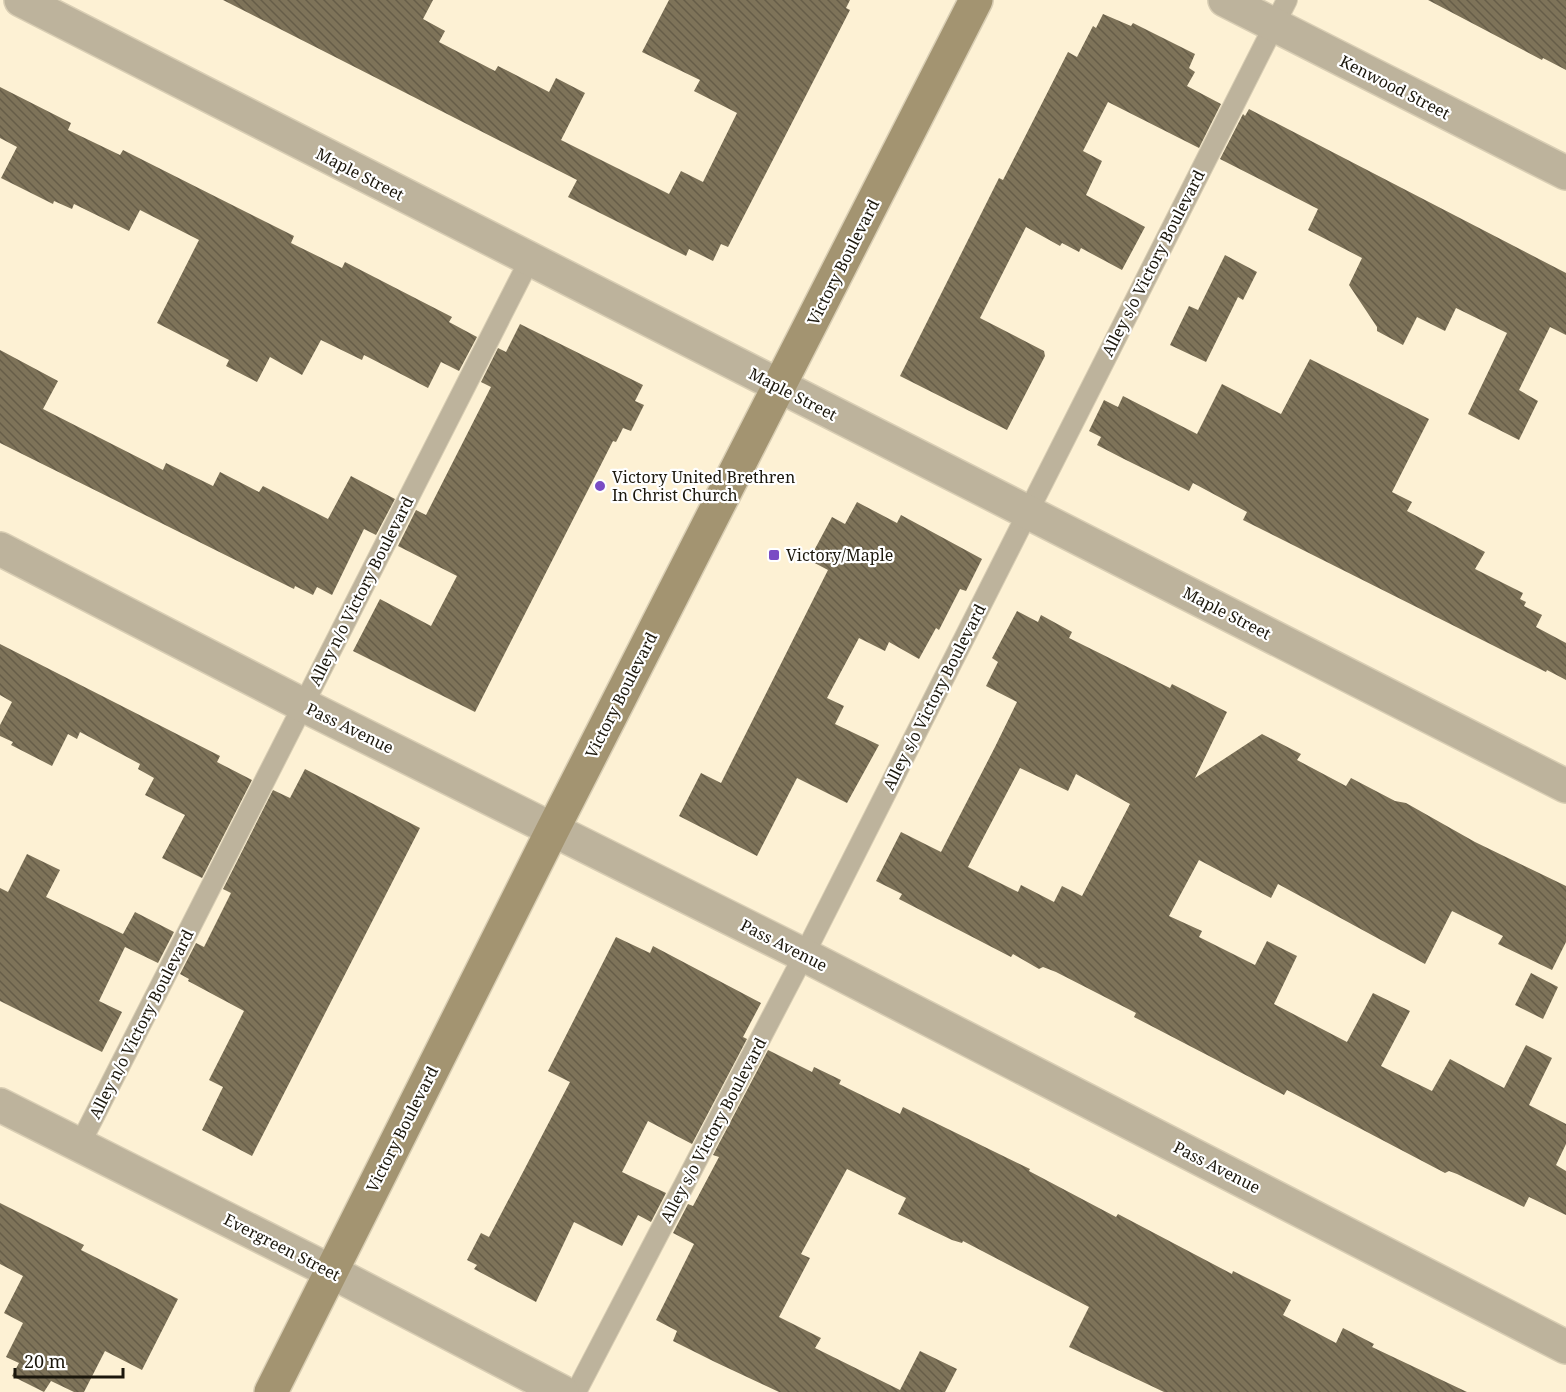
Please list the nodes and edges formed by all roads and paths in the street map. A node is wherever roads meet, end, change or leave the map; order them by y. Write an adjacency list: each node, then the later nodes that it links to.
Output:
1 (21, 0): 6 (street, Maple Street)
2 (976, 0): 7 (main road, Victory Boulevard)
3 (1225, 0): 4 (street, Kenwood Street)
4 (1281, 13): 5 (street, Kenwood Street); 8 (lane, Alley s/o Victory Boulevard)
5 (1566, 173)
6 (529, 261): 7 (street, Maple Street); 10 (lane, Alley n/o Victory Boulevard)
7 (779, 387): 8 (street, Maple Street); 12 (main road, Victory Boulevard)
8 (1027, 511): 11 (street, Maple Street); 13 (lane, Alley s/o Victory Boulevard)
9 (0, 549): 10 (street, Pass Avenue)
10 (303, 705): 12 (street, Pass Avenue); 15 (lane, Alley n/o Victory Boulevard)
11 (1566, 786)
12 (553, 829): 13 (street, Pass Avenue); 16 (main road, Victory Boulevard)
13 (804, 955): 17 (street, Pass Avenue); 20 (lane, Alley s/o Victory Boulevard)
14 (0, 1105): 15 (street, Evergreen Street)
15 (79, 1146): 16 (street, Evergreen Street)
16 (330, 1271): 18 (main road, Victory Boulevard); 19 (street, Evergreen Street)
17 (1566, 1347)
18 (271, 1392)
19 (562, 1392)
20 (576, 1392)

